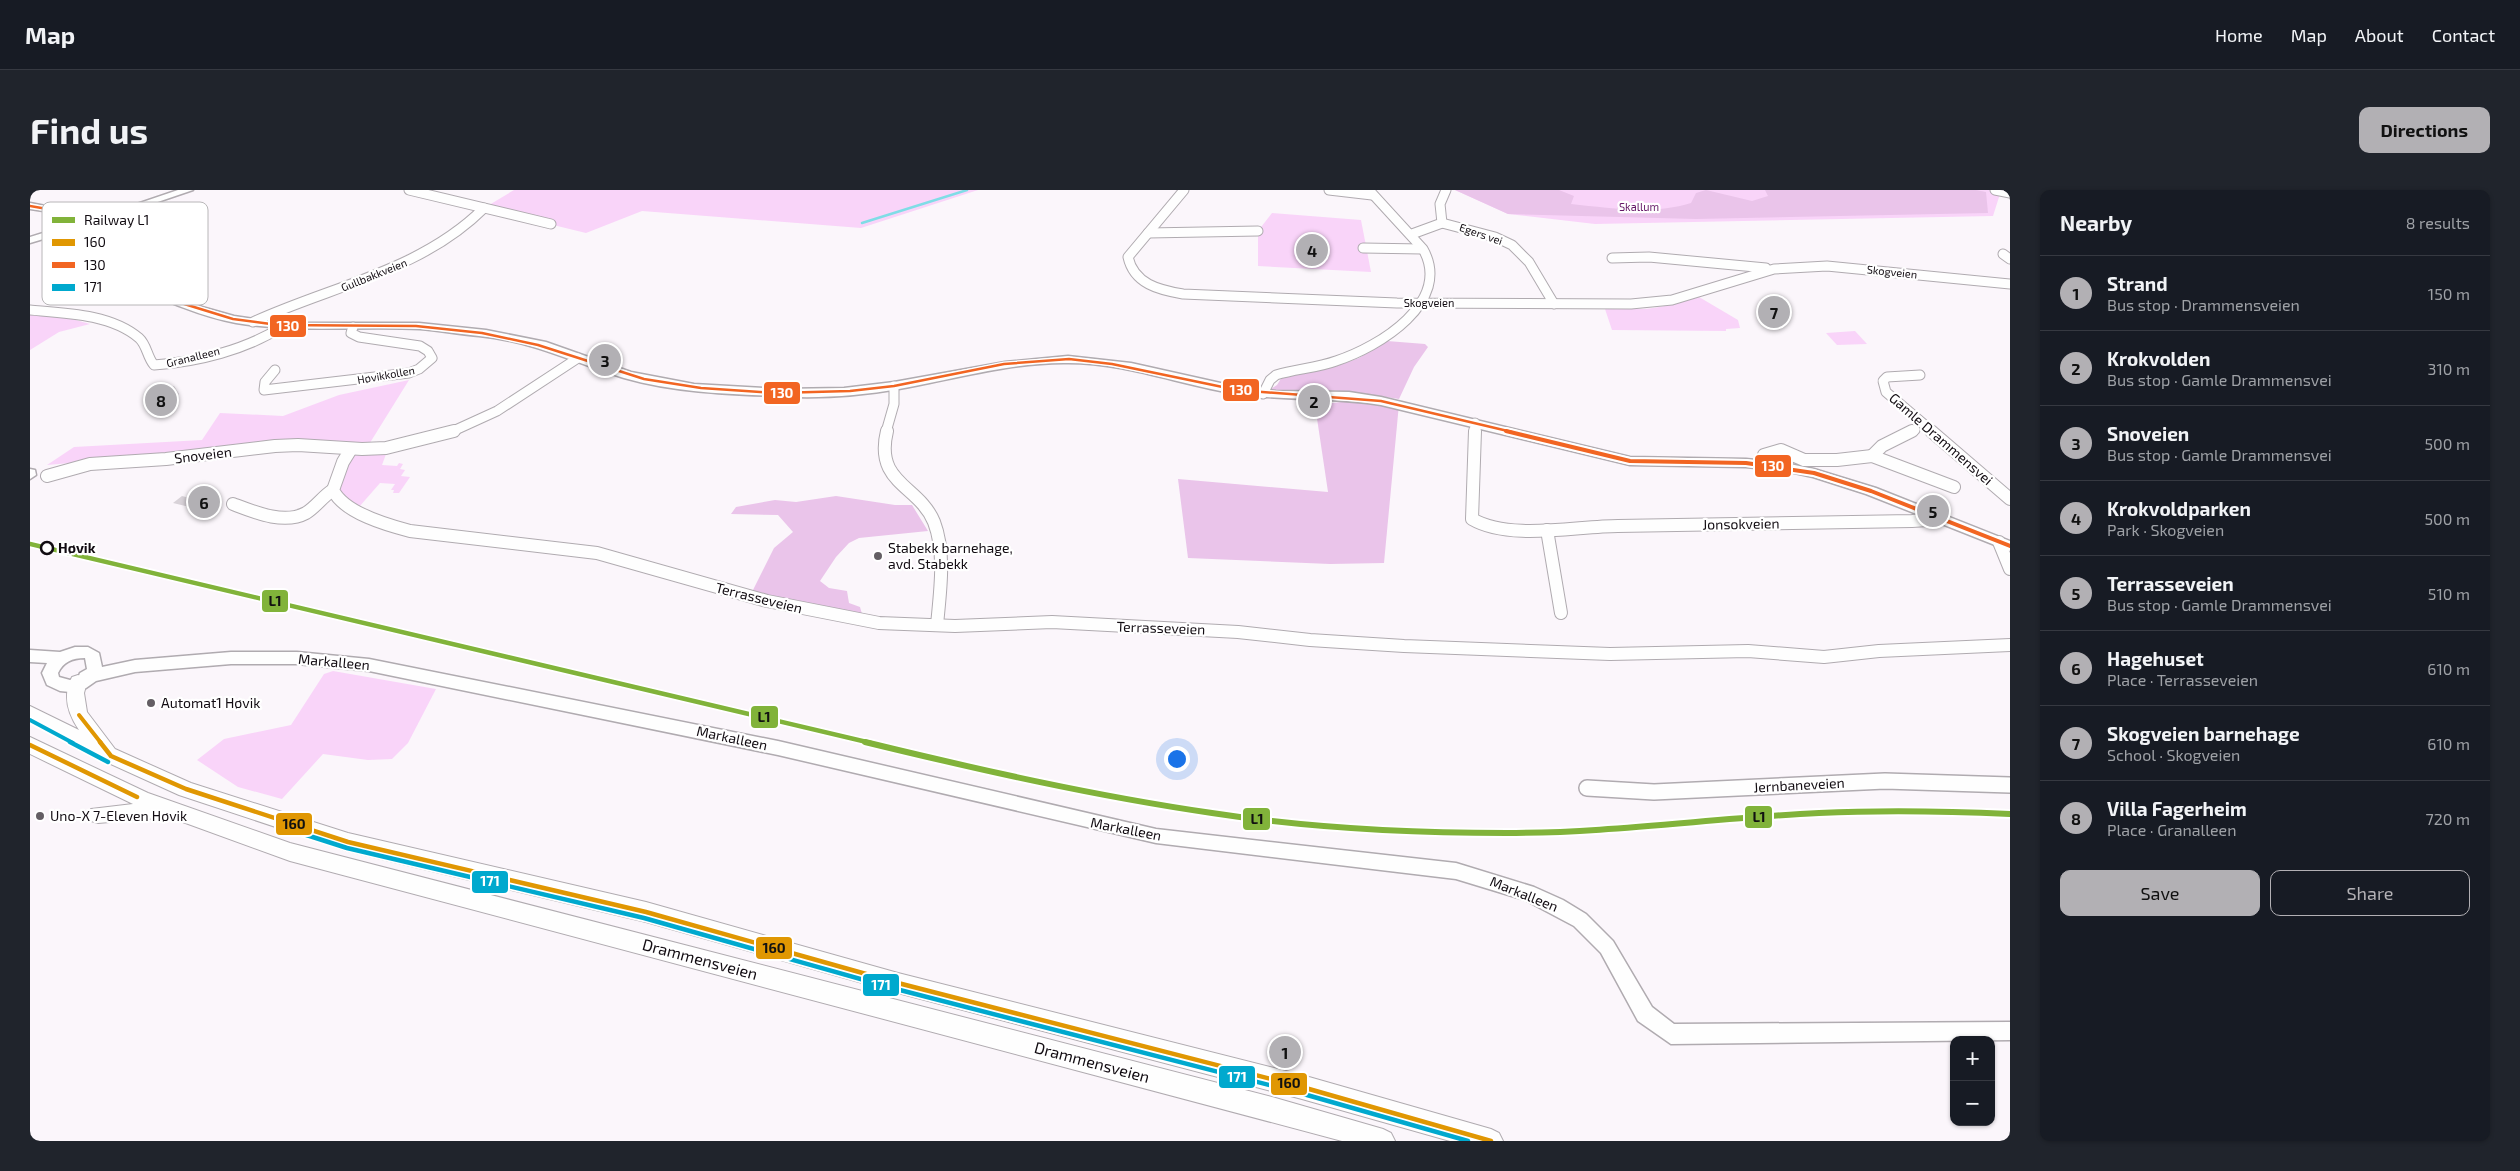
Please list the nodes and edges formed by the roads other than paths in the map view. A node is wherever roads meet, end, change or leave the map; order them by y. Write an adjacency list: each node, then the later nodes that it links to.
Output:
1 (188, 190): 9 (main road)
2 (409, 190): 10 (street)
3 (1184, 190): 14 (street, Skogveien)
4 (1328, 190): 7 (street)
5 (1446, 190): 11 (street, Egers vei)
6 (1995, 190): 8 (street)
7 (1370, 193): 16 (street)
8 (2010, 193)
9 (151, 202)
10 (484, 208): 12 (street); 27 (street, Gullbakkveien)
11 (1442, 223): 16 (street); 24 (street, Egers vei)
12 (551, 224)
13 (1258, 231): 14 (street)
14 (1148, 233): 23 (street, Skogveien)
15 (42, 234): 17 (main road)
16 (1412, 234): 19 (street)
17 (30, 239)
18 (1363, 248): 19 (street)
19 (1422, 249): 23 (street)
20 (1612, 258): 21 (street, Skogveien)
21 (1774, 269): 22 (street, Skogveien); 24 (street, Skogveien)
22 (2010, 284)
23 (1422, 303): 24 (street, Skogveien); 34 (street)
24 (1554, 304)
25 (188, 305): 27 (main road)
26 (30, 310): 28 (street, Granalleen)
27 (253, 322): 28 (main road)
28 (283, 326): 29 (main road)
29 (353, 327): 30 (main road); 31 (street, Høvikkollen)
30 (578, 358): 33 (main road); 37 (street, Snoveien)
31 (275, 370)
32 (1920, 375): 43 (street, Gamle Drammensvei)
33 (894, 386): 34 (main road); 50 (street)
34 (1263, 394): 35 (main road)
35 (1474, 423): 39 (main road); 46 (street, Jonsokveien)
36 (1915, 430): 38 (street)
37 (351, 449): 40 (street, Snoveien); 42 (street)
38 (1872, 456): 39 (street); 41 (street)
39 (1763, 464): 45 (main road)
40 (47, 476)
41 (1954, 487)
42 (332, 490): 44 (street); 50 (street, Terrasseveien)
43 (2010, 499)
44 (233, 504)
45 (1936, 516): 46 (street, Jonsokveien); 47 (main road)
46 (1547, 530): 49 (street)
47 (2005, 544): 48 (street)
48 (2010, 570)
49 (1561, 613)
50 (936, 625): 51 (street, Terrasseveien)
51 (2010, 645)
52 (30, 656): 53 (main road)
53 (62, 658): 54 (main road); 56 (main road)
54 (95, 660): 55 (main road); 56 (main road)
55 (135, 666): 56 (main road); 64 (main road, Markalleen)
56 (81, 680): 59 (highway)
57 (30, 713): 59 (highway, Drammensveien)
58 (30, 745): 62 (highway, Drammensveien)
59 (111, 756): 66 (highway, Drammensveien)
60 (2010, 785): 61 (street, Jernbaneveien)
61 (1587, 788)
62 (170, 810): 63 (highway); 65 (highway, Drammensveien)
63 (98, 815)
64 (2010, 1031)
65 (1382, 1141)
66 (1491, 1141)

